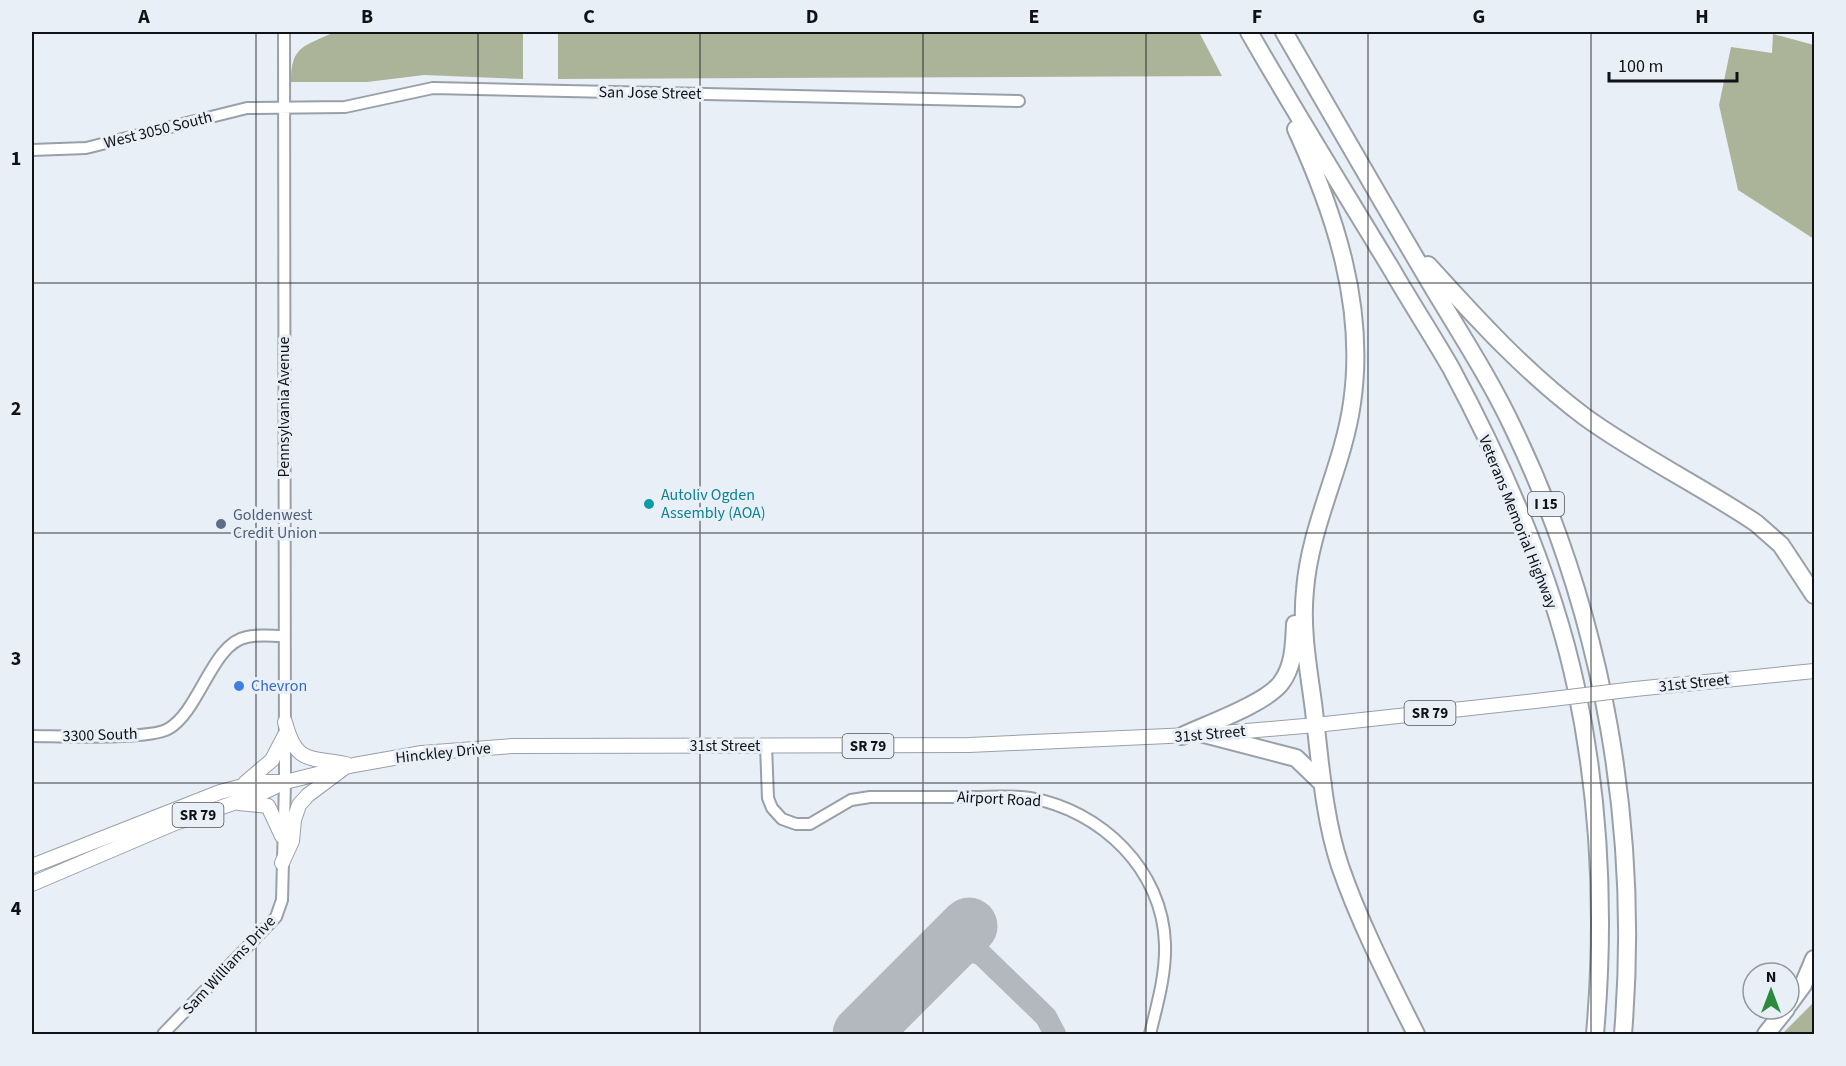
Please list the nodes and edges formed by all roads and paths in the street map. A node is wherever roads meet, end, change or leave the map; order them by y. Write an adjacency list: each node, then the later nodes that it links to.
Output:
1 (284, 32): 6 (street, Pennsylvania Avenue)
2 (1249, 32): 4 (highway, Veterans Memorial Highway / I 15)
3 (1284, 32): 8 (highway, Veterans Memorial Highway / I 15)
4 (1265, 59): 9 (highway); 35 (highway, Veterans Memorial Highway / I 15)
5 (1019, 101): 6 (street, San Jose Street)
6 (283, 106): 7 (street, West 3050 South); 11 (street, Pennsylvania Avenue)
7 (32, 150)
8 (1405, 240): 10 (highway); 36 (highway, Veterans Memorial Highway / I 15)
9 (1311, 551): 13 (highway); 17 (highway)
10 (1815, 595)
11 (283, 636): 14 (street, Pennsylvania Avenue); 16 (street, 3300 South)
12 (1815, 671): 13 (main road, 31st Street / SR 79, bridge)
13 (1316, 725): 15 (main road, 31st Street / SR 79); 22 (highway)
14 (285, 729): 20 (main road); 21 (street, Pennsylvania Avenue); 23 (main road)
15 (1204, 734): 17 (main road, 31st Street / SR 79); 22 (highway)
16 (32, 736)
17 (1182, 736): 19 (main road, 31st Street / SR 79)
18 (603, 746): 19 (main road, 31st Street / SR 79); 20 (main road, Hinckley Drive / SR 79)
19 (766, 746): 33 (street, Airport Road)
20 (350, 766): 21 (main road, Hinckley Drive / SR 79); 26 (main road)
21 (285, 782): 23 (main road, Hinckley Drive / SR 79); 24 (main road, Hinckley Drive / SR 79); 25 (street, Sam Williams Drive)
22 (1323, 784): 34 (highway)
23 (240, 786): 27 (main road, Hinckley Drive / SR 79)
24 (234, 803): 25 (main road); 28 (main road, Hinckley Drive / SR 79)
25 (282, 836): 26 (street, Sam Williams Drive)
26 (282, 863): 32 (street, Sam Williams Drive)
27 (32, 866)
28 (32, 884)
29 (1815, 959): 30 (highway)
30 (1801, 988)
31 (1776, 1021): 37 (highway)
32 (163, 1035)
33 (1150, 1035)
34 (1416, 1035)
35 (1595, 1035)
36 (1623, 1035)
37 (1766, 1035)

